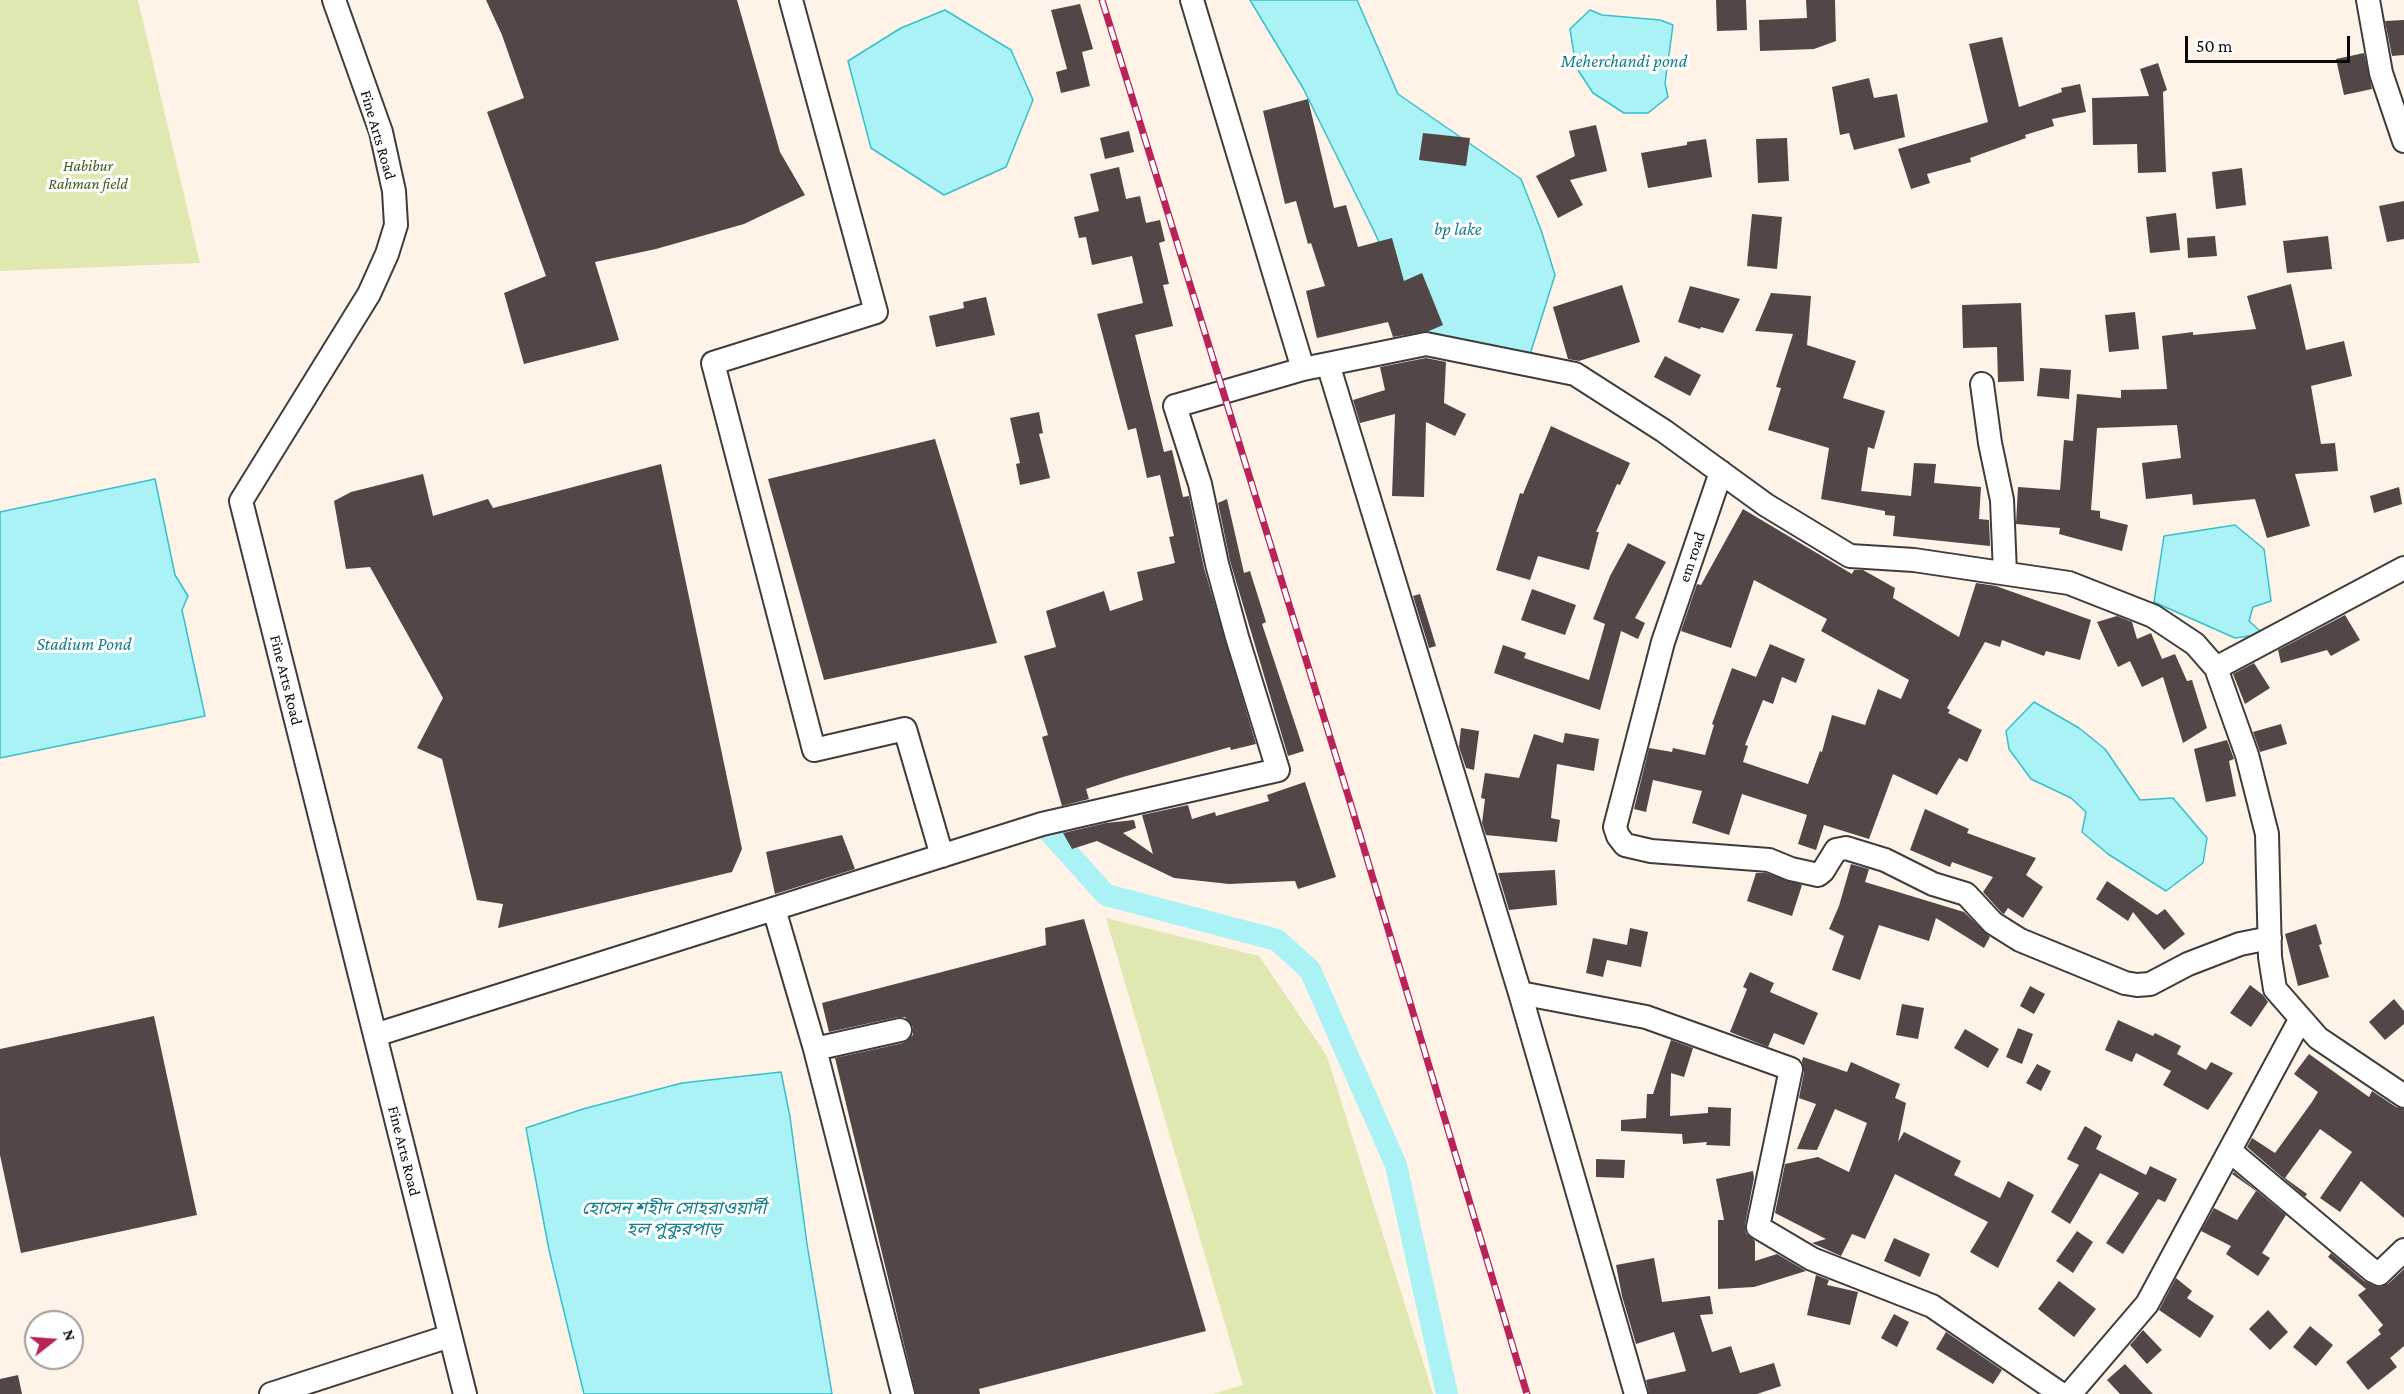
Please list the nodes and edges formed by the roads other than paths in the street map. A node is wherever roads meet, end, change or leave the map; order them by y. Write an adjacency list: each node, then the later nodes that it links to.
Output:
1 (334, 0): 19 (street, Fine Arts Road)
2 (791, 0): 13 (street)
3 (1192, 0): 7 (street)
4 (2368, 0): 5 (street)
5 (2404, 141)
6 (1328, 364): 7 (street); 9 (street); 16 (street)
7 (1303, 369): 13 (street)
8 (1982, 384): 11 (street)
9 (1721, 472): 11 (street); 15 (street, em road)
10 (2404, 568): 12 (street)
11 (2005, 573): 12 (street)
12 (2216, 668): 15 (street)
13 (942, 856): 14 (street)
14 (774, 909): 19 (street); 20 (street)
15 (2270, 938): 17 (street)
16 (1520, 993): 28 (street); 29 (street)
17 (2300, 1020): 21 (street); 22 (street)
18 (900, 1030): 20 (street)
19 (375, 1035): 24 (street, Fine Arts Road)
20 (815, 1049): 27 (street)
21 (2404, 1096)
22 (2230, 1151): 23 (street); 30 (street)
23 (2404, 1250)
24 (450, 1336): 25 (street); 26 (street, Fine Arts Road)
25 (271, 1394)
26 (465, 1394)
27 (903, 1394)
28 (1636, 1394)
29 (2061, 1394)
30 (2070, 1394)

